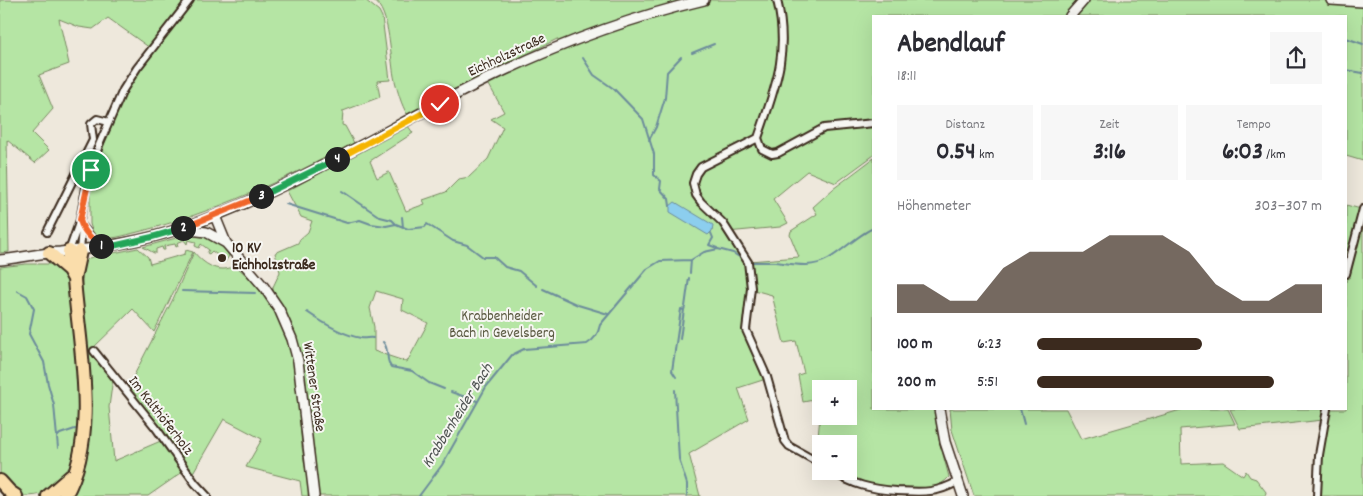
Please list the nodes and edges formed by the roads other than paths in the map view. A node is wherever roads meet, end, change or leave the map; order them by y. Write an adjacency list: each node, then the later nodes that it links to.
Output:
1 (190, 0): 8 (street)
2 (704, 0): 12 (main road, Eichholzstraße)
3 (778, 0): 10 (street)
4 (1084, 0): 7 (main road)
5 (1331, 0): 6 (main road)
6 (1363, 2)
7 (1071, 15)
8 (109, 122): 13 (street); 15 (street)
9 (872, 123): 10 (street)
10 (758, 138): 26 (street)
11 (1363, 209): 21 (street)
12 (215, 216): 14 (main road, Eichholzstraße); 16 (main road, Wittener Straße)
13 (81, 223): 17 (street); 18 (street); 18 (street)
14 (179, 229): 16 (main road); 17 (main road, Eichholzstraße)
15 (47, 232)
16 (226, 243): 35 (main road, Wittener Straße)
17 (104, 248): 18 (main road, Eichholzstraße)
18 (75, 251): 19 (main road, Eichholzstraße); 22 (highway)
19 (49, 253): 20 (main road, Eichholzstraße); 22 (highway)
20 (0, 260)
21 (1347, 270)
22 (71, 274): 27 (highway)
23 (94, 351): 34 (street, Im Kalthöferholz)
24 (939, 410): 30 (main road)
25 (1327, 410): 37 (street)
26 (812, 458)
27 (74, 472): 32 (highway); 33 (highway)
28 (0, 480): 31 (highway)
29 (846, 480): 30 (street)
30 (957, 482): 36 (main road)
31 (16, 496)
32 (48, 496)
33 (64, 496)
34 (207, 496)
35 (314, 496)
36 (963, 496)
37 (1317, 496)

